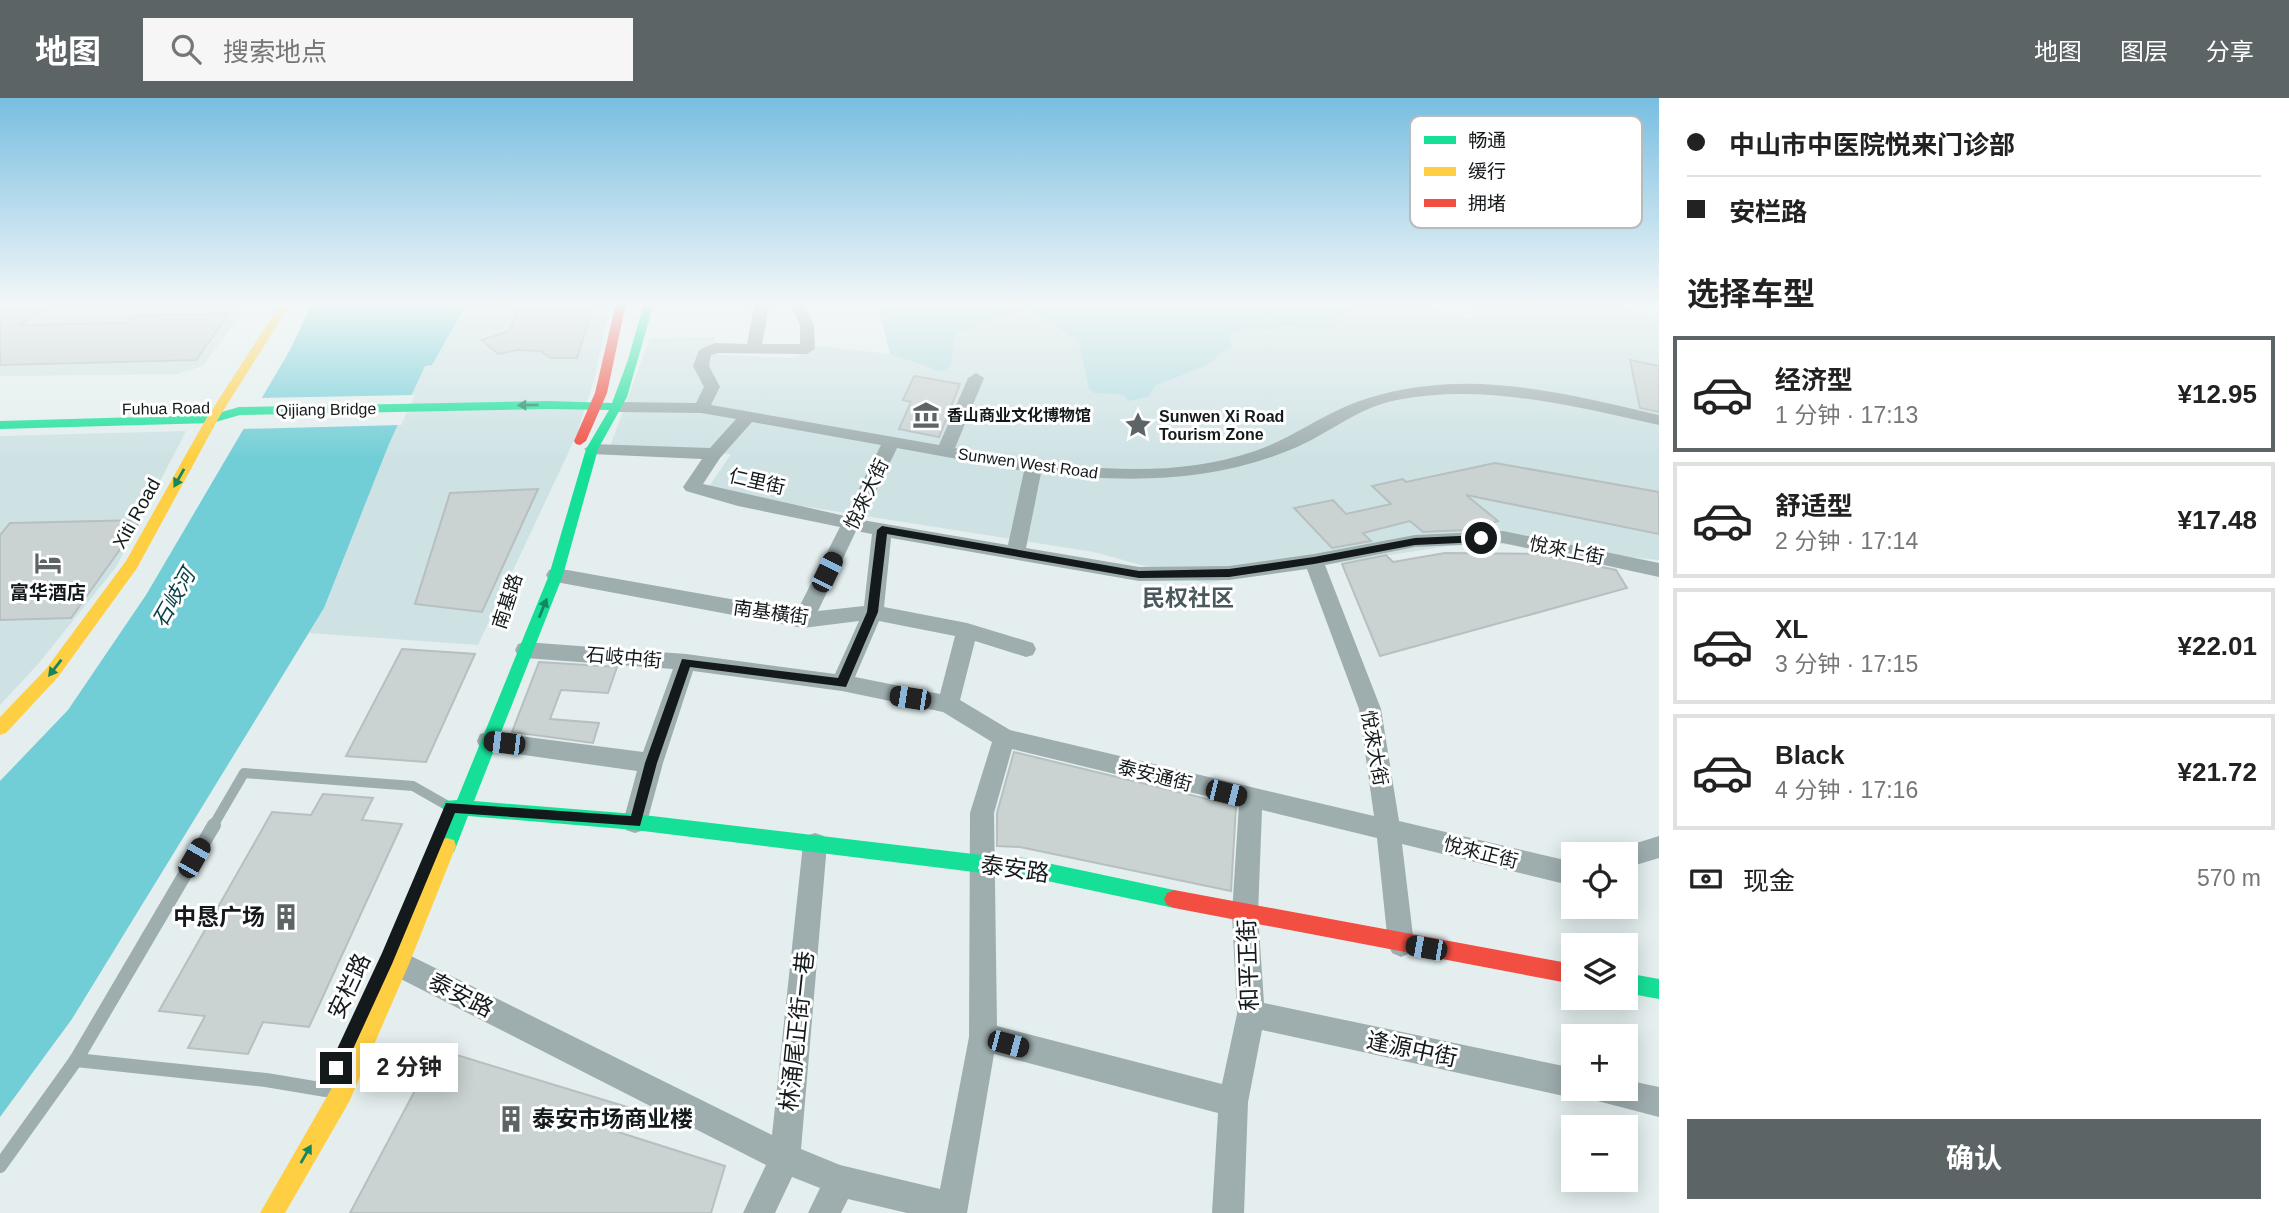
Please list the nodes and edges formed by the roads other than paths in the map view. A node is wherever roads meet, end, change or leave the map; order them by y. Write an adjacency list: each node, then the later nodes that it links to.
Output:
1 (257, 355): 11 (main road, Xiti Road)
2 (608, 355): 6 (main road)
3 (633, 355): 8 (main road)
4 (704, 355): 9 (street)
5 (976, 379): 17 (street)
6 (596, 405): 7 (main road, Sunwen West Road, one-way to 7); 8 (main road, Sunwen West Road); 19 (main road)
7 (423, 407): 11 (main road, Qijiang Bridge)
8 (617, 407): 9 (street, Sunwen West Road); 16 (main road)
9 (701, 408): 12 (street, Sunwen West Road)
10 (0, 412): 11 (main road, Fuhua Road)
11 (226, 412): 14 (main road, Fuhua Road); 36 (main road, Xiti Road, one-way to 36)
12 (748, 416): 15 (street, Sunwen West Road); 18 (street, 仁里街)
13 (1659, 420): 20 (street, Sunwen West Road)
14 (0, 425)
15 (891, 442): 17 (street, Sunwen West Road); 21 (street, 悅來大街)
16 (592, 450): 18 (street, 仁里街); 26 (main road, 南基路)
17 (945, 452): 20 (street, Sunwen West Road)
18 (714, 454): 21 (street, 仁里街)
19 (573, 455)
20 (1034, 467): 23 (street)
21 (851, 523): 22 (street, 悅來上街); 29 (street, 悅來大街)
22 (882, 530): 23 (street, 悅來上街); 28 (street)
23 (1016, 553): 24 (street, 悅來上街)
24 (1314, 561): 25 (street, 悅來上街); 43 (street, 悅來大街)
25 (1659, 570)
26 (556, 575): 29 (street, 南基橫街); 32 (main road, 南基路, one-way to 26)
27 (533, 586): 41 (main road, 南基路)
28 (873, 612): 29 (street, 南基橫街); 30 (street, 南基橫街); 34 (street)
29 (803, 620)
30 (967, 631): 31 (street, 南基橫街); 35 (street)
31 (1026, 649)
32 (525, 650): 33 (street, 石岐中街); 38 (main road, 南基路)
33 (686, 662): 34 (street, 石岐中街); 39 (street)
34 (842, 683): 35 (street, 石岐中街)
35 (948, 704): 37 (street, 石岐中街)
36 (0, 728)
37 (1004, 738): 40 (street, 泰安通街); 47 (street)
38 (488, 741): 39 (street); 41 (main road, 南基路)
39 (651, 763): 42 (street)
40 (1251, 799): 43 (street, 泰安通街); 49 (street, 和平正街)
41 (457, 808): 42 (main road, 泰安路); 51 (main road, 安栏路); 57 (lane); 59 (main road, 安栏路)
42 (635, 822): 44 (main road, 泰安路)
43 (1388, 829): 48 (street, 悅來正街); 50 (street, 悅來大街)
44 (815, 844): 47 (main road, 泰安路); 63 (street, 林涌尾正街一巷)
45 (1659, 846): 46 (street)
46 (1638, 853)
47 (982, 864): 49 (main road, 泰安路); 56 (street)
48 (1561, 871)
49 (1245, 914): 50 (main road, 泰安路); 55 (street, 和平正街)
50 (1401, 944): 52 (main road, 泰安路)
51 (399, 964): 63 (street, 泰安路); 68 (main road, 安栏路, one-way to 51)
52 (1561, 972)
53 (1638, 985): 54 (main road)
54 (1659, 989)
55 (1251, 1014): 58 (street, 逢源中街); 61 (street, 和平正街)
56 (984, 1037): 61 (street); 66 (street)
57 (76, 1060): 59 (lane); 64 (lane)
58 (1561, 1080)
59 (326, 1090): 67 (main road, 安栏路)
60 (1638, 1097): 62 (street)
61 (1233, 1102): 71 (street, 和平正街)
62 (1659, 1102)
63 (785, 1158): 65 (street, 泰安路); 69 (street, 林涌尾正街一巷)
64 (0, 1166)
65 (840, 1181): 66 (street, 泰安路); 70 (street)
66 (952, 1211)
67 (254, 1213)
68 (272, 1213)
69 (759, 1213)
70 (824, 1213)
71 (1228, 1213)

